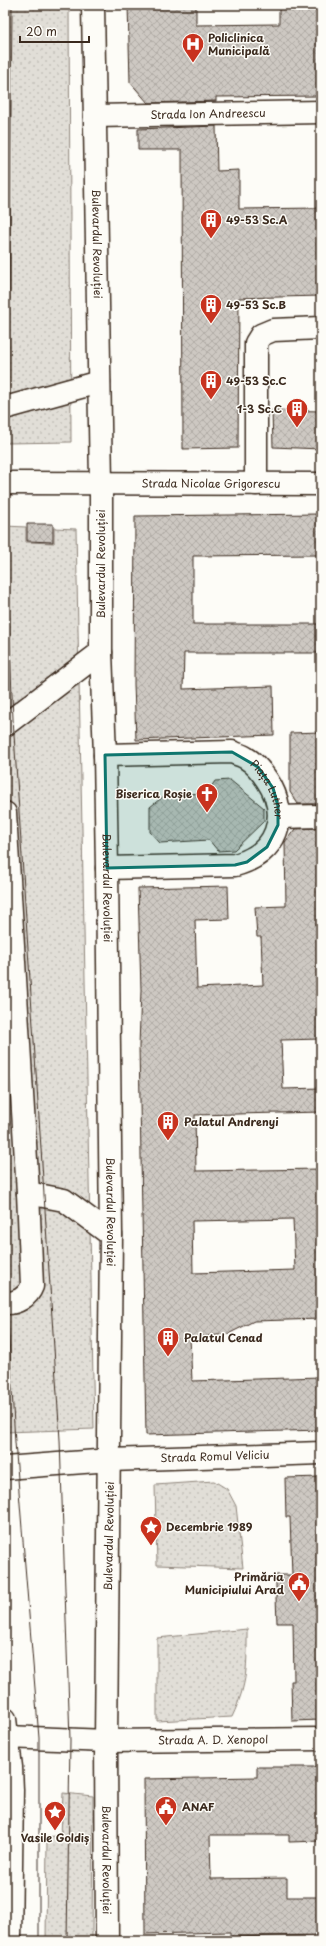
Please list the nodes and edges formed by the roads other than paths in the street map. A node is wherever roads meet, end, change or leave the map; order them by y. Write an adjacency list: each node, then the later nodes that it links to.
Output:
1 (93, 5): 3 (main road, Bulevardul Revoluției)
2 (321, 112): 3 (main road, Strada Ion Andreescu)
3 (95, 116): 5 (main road, Bulevardul Revoluției)
4 (321, 328): 9 (main road)
5 (99, 382): 6 (main road); 8 (main road, Bulevardul Revoluției)
6 (5, 408)
7 (5, 483): 8 (main road)
8 (101, 483): 9 (main road, Strada Nicolae Grigorescu); 11 (main road, Bulevardul Revoluției)
9 (256, 484): 10 (main road, Strada Nicolae Grigorescu)
10 (321, 484)
11 (101, 652): 12 (main road); 13 (main road, Bulevardul Revoluției)
12 (5, 725)
13 (105, 755): 16 (main road, Piața Luther); 17 (main road, Bulevardul Revoluției)
14 (5, 813): 18 (main road)
15 (321, 816): 16 (main road)
16 (279, 817): 17 (main road, Piața Luther)
17 (107, 868): 19 (main road, Bulevardul Revoluției)
18 (28, 1193): 19 (main road); 20 (main road)
19 (111, 1235): 22 (main road, Bulevardul Revoluției)
20 (5, 1303)
21 (321, 1453): 22 (main road, Strada Romul Veliciu)
22 (110, 1460): 23 (main road, Strada Romul Veliciu); 26 (main road, Bulevardul Revoluției)
23 (5, 1468)
24 (6, 1731): 26 (main road, Strada A. D. Xenopol); 27 (main road)
25 (321, 1739): 26 (main road, Strada A. D. Xenopol)
26 (106, 1741): 28 (main road, Bulevardul Revoluției)
27 (10, 1941)
28 (107, 1941)

